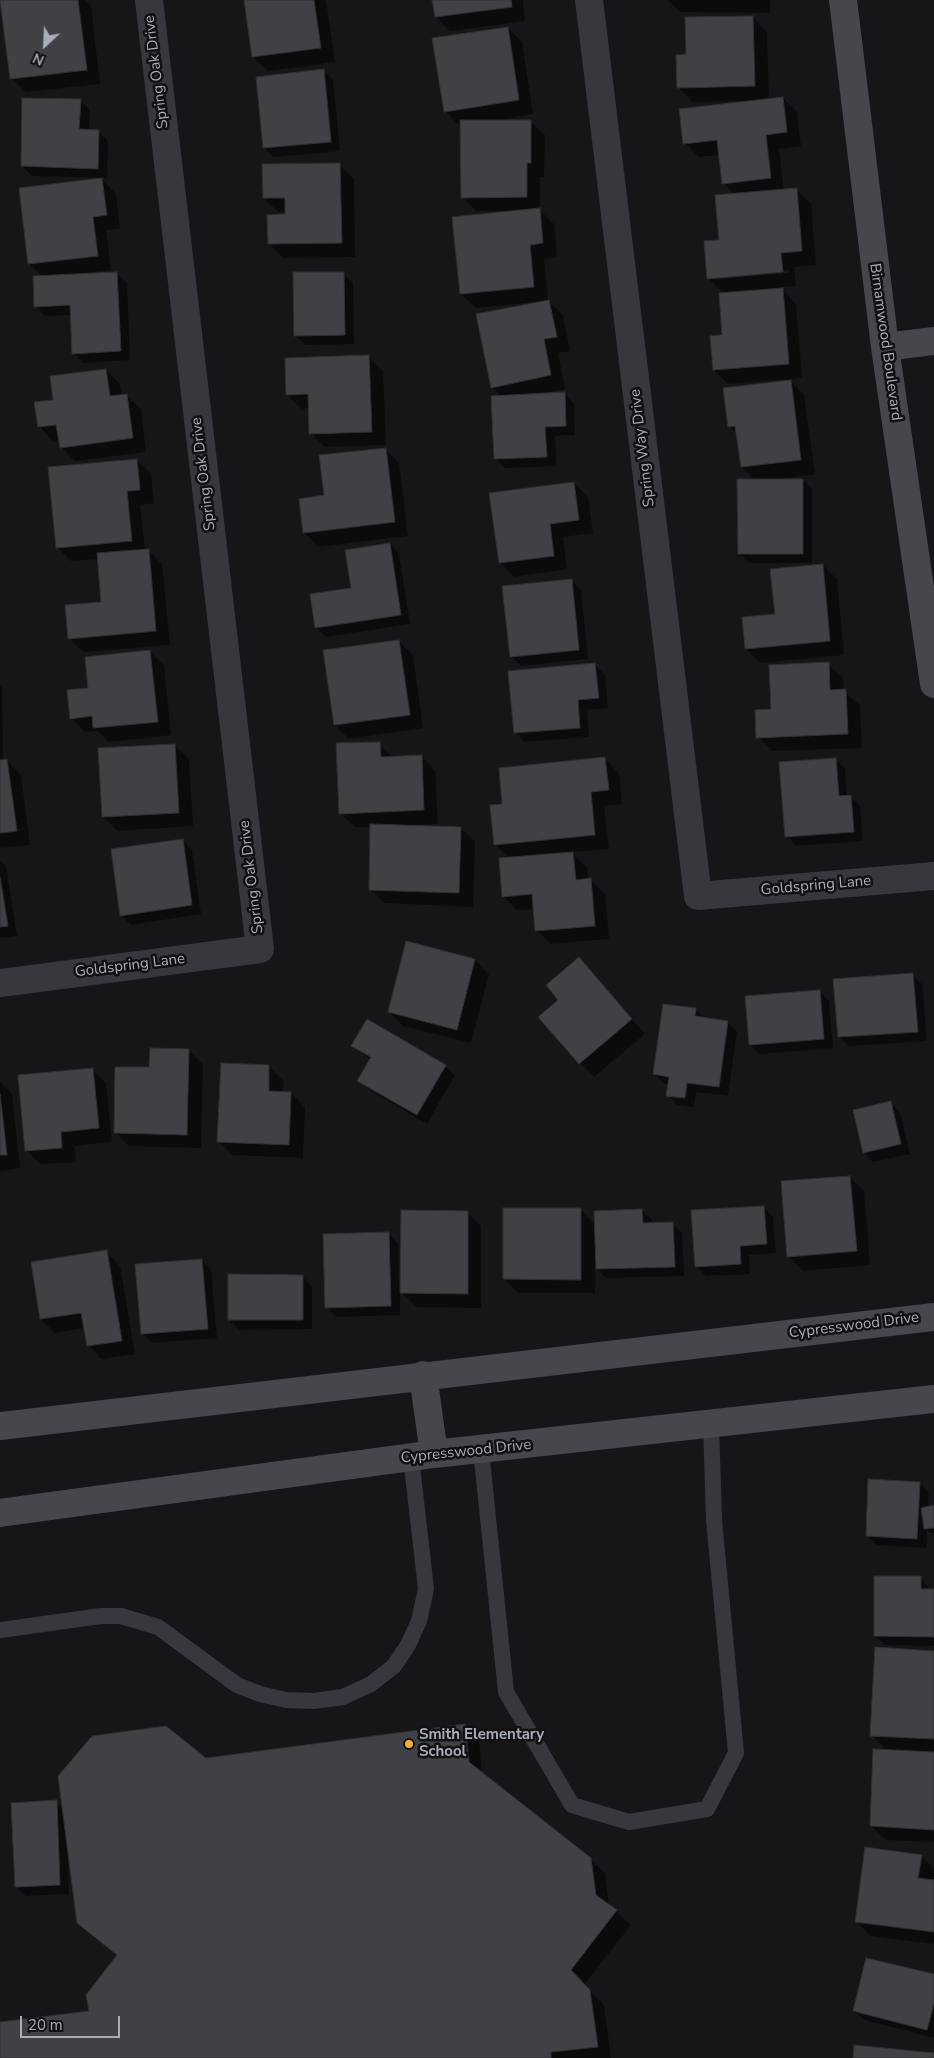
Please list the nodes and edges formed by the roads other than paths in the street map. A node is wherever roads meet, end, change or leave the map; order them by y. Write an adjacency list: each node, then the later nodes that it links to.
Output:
1 (149, 0): 9 (street, Spring Oak Drive)
2 (589, 0): 8 (street, Spring Way Drive)
3 (843, 0): 5 (main road, Birnamwood Boulevard)
4 (934, 341): 5 (main road)
5 (885, 347): 6 (main road, Birnamwood Boulevard)
6 (934, 684)
7 (934, 876): 8 (street, Goldspring Lane)
8 (698, 896)
9 (260, 949): 10 (street, Goldspring Lane)
10 (0, 983)
11 (934, 1317): 12 (main road, Cypresswood Drive)
12 (423, 1375): 15 (main road, Cypresswood Drive); 17 (main road)
13 (934, 1399): 14 (main road, Cypresswood Drive)
14 (712, 1424): 16 (main road, Cypresswood Drive); 16 (lane)
15 (0, 1426)
16 (481, 1450): 17 (main road, Cypresswood Drive)
17 (423, 1456): 18 (main road, Cypresswood Drive); 19 (lane)
18 (0, 1513)
19 (0, 1630)

